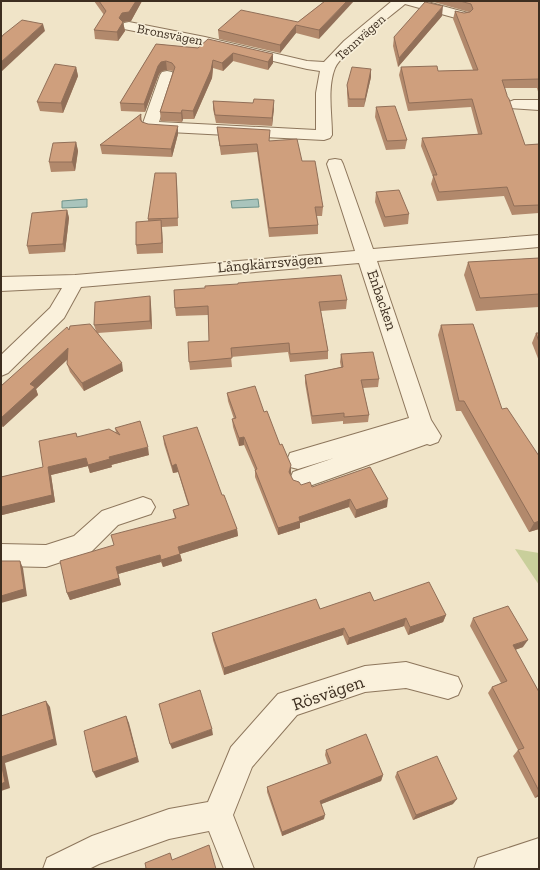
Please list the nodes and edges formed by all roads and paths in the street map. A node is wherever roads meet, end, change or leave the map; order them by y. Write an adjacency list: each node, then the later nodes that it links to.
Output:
1 (400, 1): 5 (street, Tennvägen)
2 (409, 1): 3 (street)
3 (463, 16)
4 (129, 26): 5 (street, Bronsvägen)
5 (328, 67): 6 (street, Tennvägen)
6 (167, 75)
7 (514, 105): 8 (street)
8 (539, 105)
9 (335, 164): 11 (street, Enbacken)
10 (539, 241): 11 (street, Långkärrsvägen)
11 (366, 255): 12 (street, Långkärrsvägen); 15 (street, Enbacken)
12 (75, 281): 13 (street, Långkärrsvägen); 14 (street)
13 (1, 284)
14 (1, 368)
15 (299, 470)
16 (143, 507): 17 (street)
17 (1, 555)
18 (448, 686): 19 (street, Rösvägen)
19 (218, 815): 21 (street); 22 (street)
20 (539, 853): 23 (street)
21 (58, 869)
22 (239, 869)
23 (489, 869)

